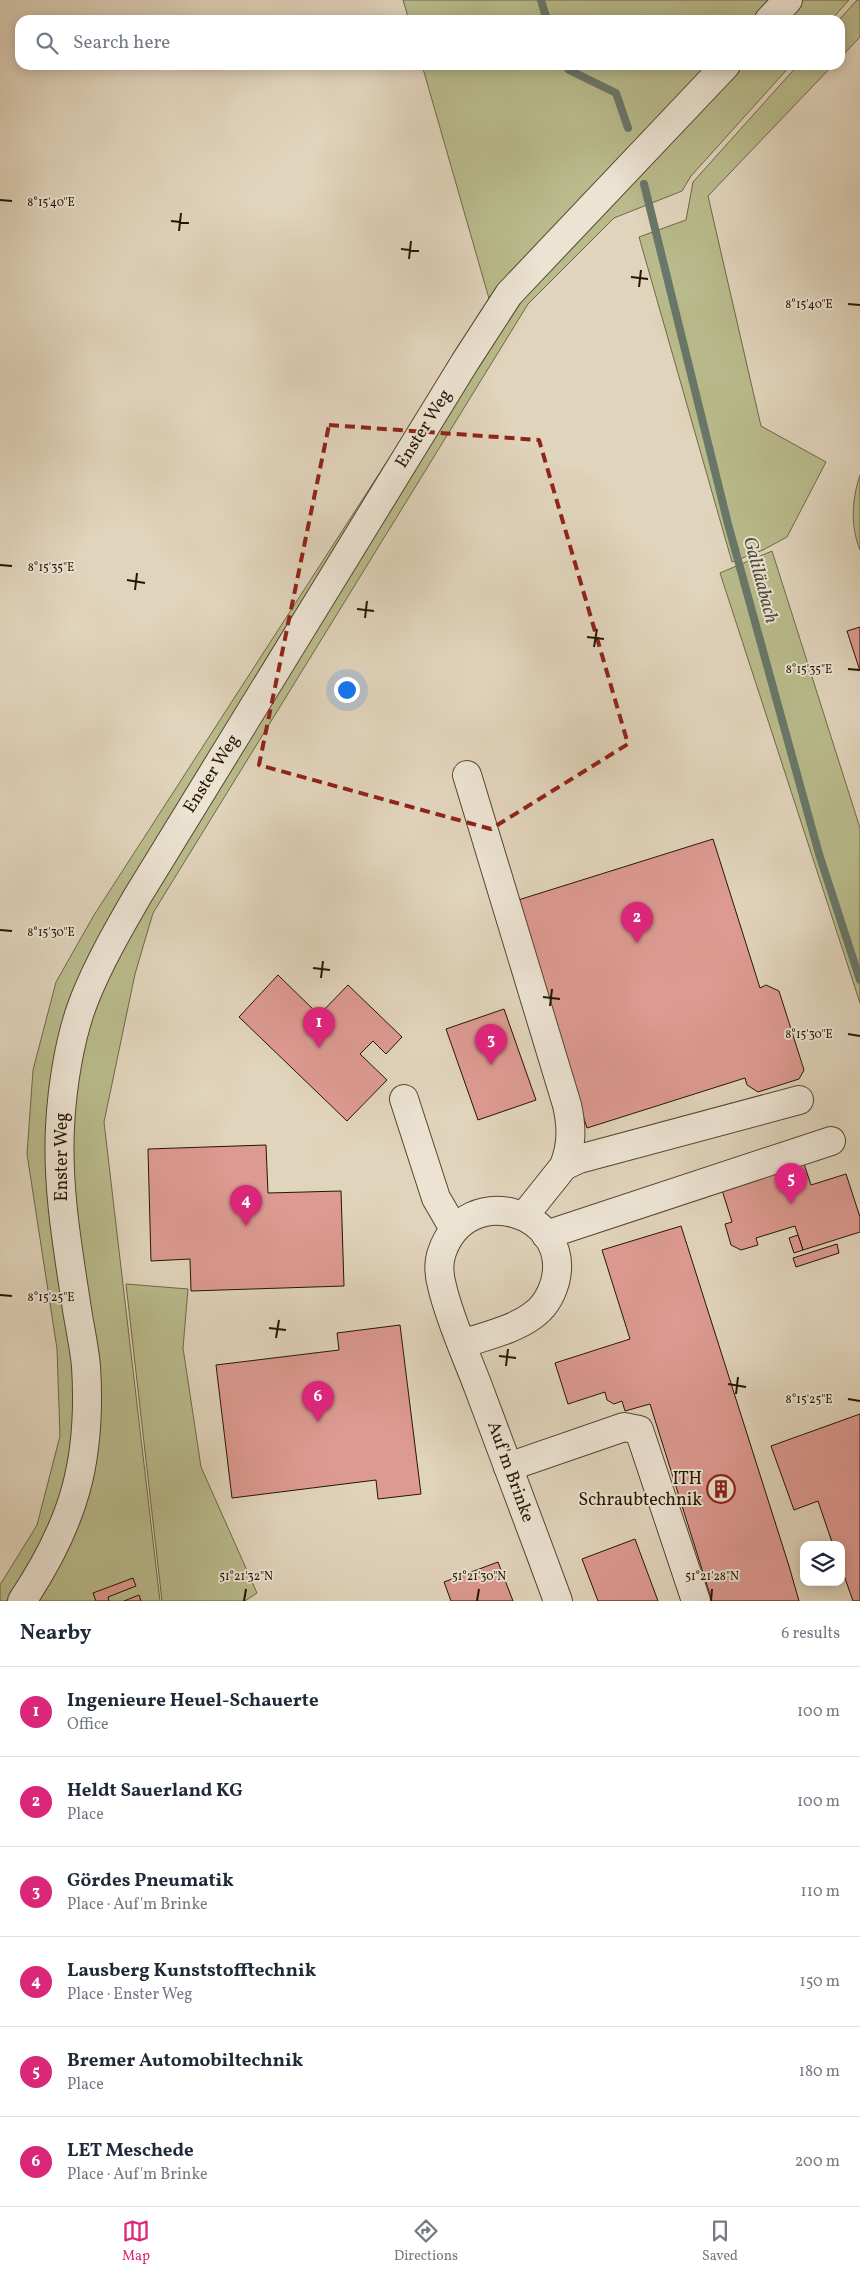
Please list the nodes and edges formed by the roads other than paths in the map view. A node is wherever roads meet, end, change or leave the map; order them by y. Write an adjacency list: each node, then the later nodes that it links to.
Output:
1 (788, 0): 2 (street)
2 (774, 15)
3 (721, 70): 14 (street, Enster Weg)
4 (467, 775): 8 (street)
5 (404, 1099): 10 (street)
6 (799, 1100): 8 (street)
7 (831, 1141): 11 (street)
8 (564, 1166): 9 (street)
9 (524, 1216): 10 (street, Auf'm Brinke); 11 (street, Auf'm Brinke)
10 (454, 1229): 12 (street, Auf'm Brinke)
11 (546, 1236): 12 (street, Auf'm Brinke)
12 (462, 1344): 13 (street, Auf'm Brinke)
13 (508, 1466): 15 (street, Auf'm Brinke); 16 (street)
14 (22, 1601)
15 (558, 1601)
16 (696, 1601)

